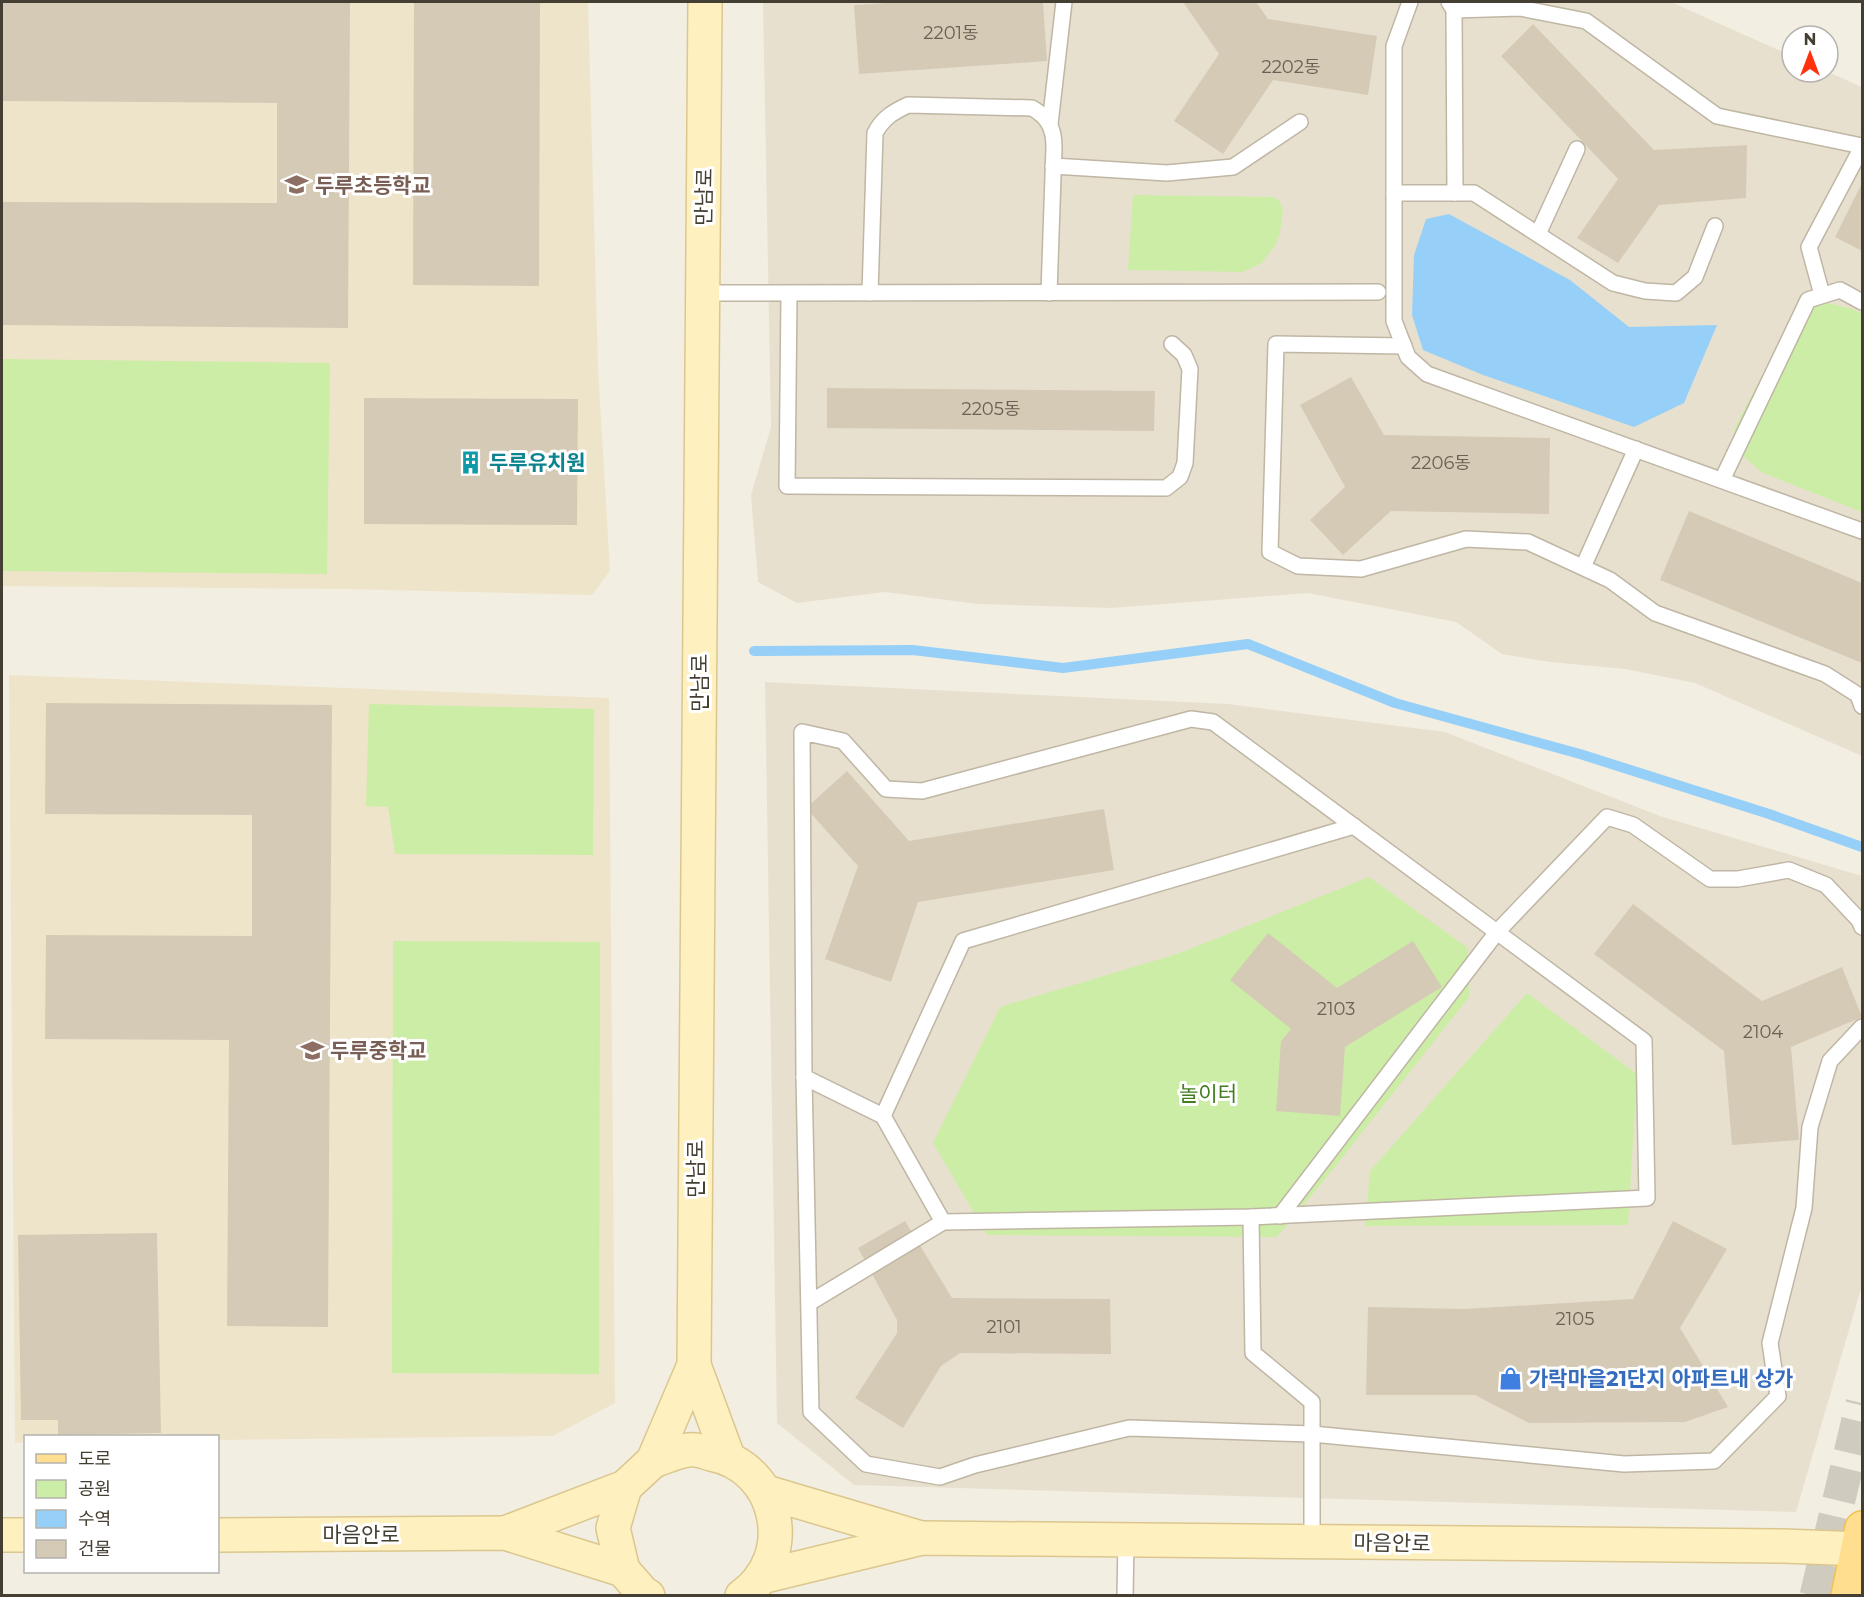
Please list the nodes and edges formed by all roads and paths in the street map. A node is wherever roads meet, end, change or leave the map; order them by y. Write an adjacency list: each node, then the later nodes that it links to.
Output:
1 (705, 2): 15 (street, 만남로)
2 (1064, 2): 6 (lane)
3 (1410, 2): 10 (lane)
4 (1451, 6): 7 (lane); 11 (lane)
5 (1300, 122): 9 (lane)
6 (1050, 124): 9 (lane); 16 (lane)
7 (1863, 146): 19 (lane)
8 (1577, 149): 13 (lane)
9 (1053, 166): 17 (lane)
10 (1394, 193): 11 (lane); 22 (lane)
11 (1455, 193): 13 (lane)
12 (1715, 226): 13 (lane)
13 (1538, 234)
14 (1378, 292): 17 (lane)
15 (703, 293): 18 (lane); 38 (street, 만남로)
16 (870, 293): 17 (lane); 18 (lane)
17 (1049, 293)
18 (789, 295): 21 (lane)
19 (1822, 295): 20 (lane); 24 (lane)
20 (1863, 302)
21 (1173, 344)
22 (1404, 346): 23 (lane); 26 (lane)
23 (1636, 449): 24 (lane); 26 (lane)
24 (1722, 480): 25 (lane)
25 (1863, 531)
26 (1583, 567): 27 (lane)
27 (1863, 706)
28 (1354, 826): 30 (lane); 32 (lane); 33 (lane)
29 (1863, 927): 30 (lane)
30 (1497, 932): 34 (lane); 34 (lane)
31 (1863, 1028): 39 (lane)
32 (804, 1077): 33 (lane); 37 (lane)
33 (883, 1116): 36 (lane)
34 (1280, 1215): 35 (lane)
35 (1251, 1217): 36 (lane); 39 (lane)
36 (943, 1222): 37 (lane)
37 (809, 1303): 39 (lane)
38 (694, 1365): 40 (street); 41 (street)
39 (1312, 1434): 50 (lane)
40 (728, 1457): 41 (street); 43 (street)
41 (653, 1461): 42 (street)
42 (626, 1487): 44 (street); 52 (street)
43 (766, 1492): 48 (street); 53 (street)
44 (505, 1533): 47 (street, 마음안로); 52 (street)
45 (2, 1535): 46 (street)
46 (24, 1535)
47 (219, 1535)
48 (922, 1538): 49 (street, 마음안로); 53 (street)
49 (1126, 1540): 50 (street, 마음안로); 54 (lane)
50 (1312, 1542): 51 (street, 마음안로)
51 (1861, 1542): 55 (main road)
52 (640, 1589)
53 (748, 1591)
54 (1125, 1596)
55 (1848, 1596)

